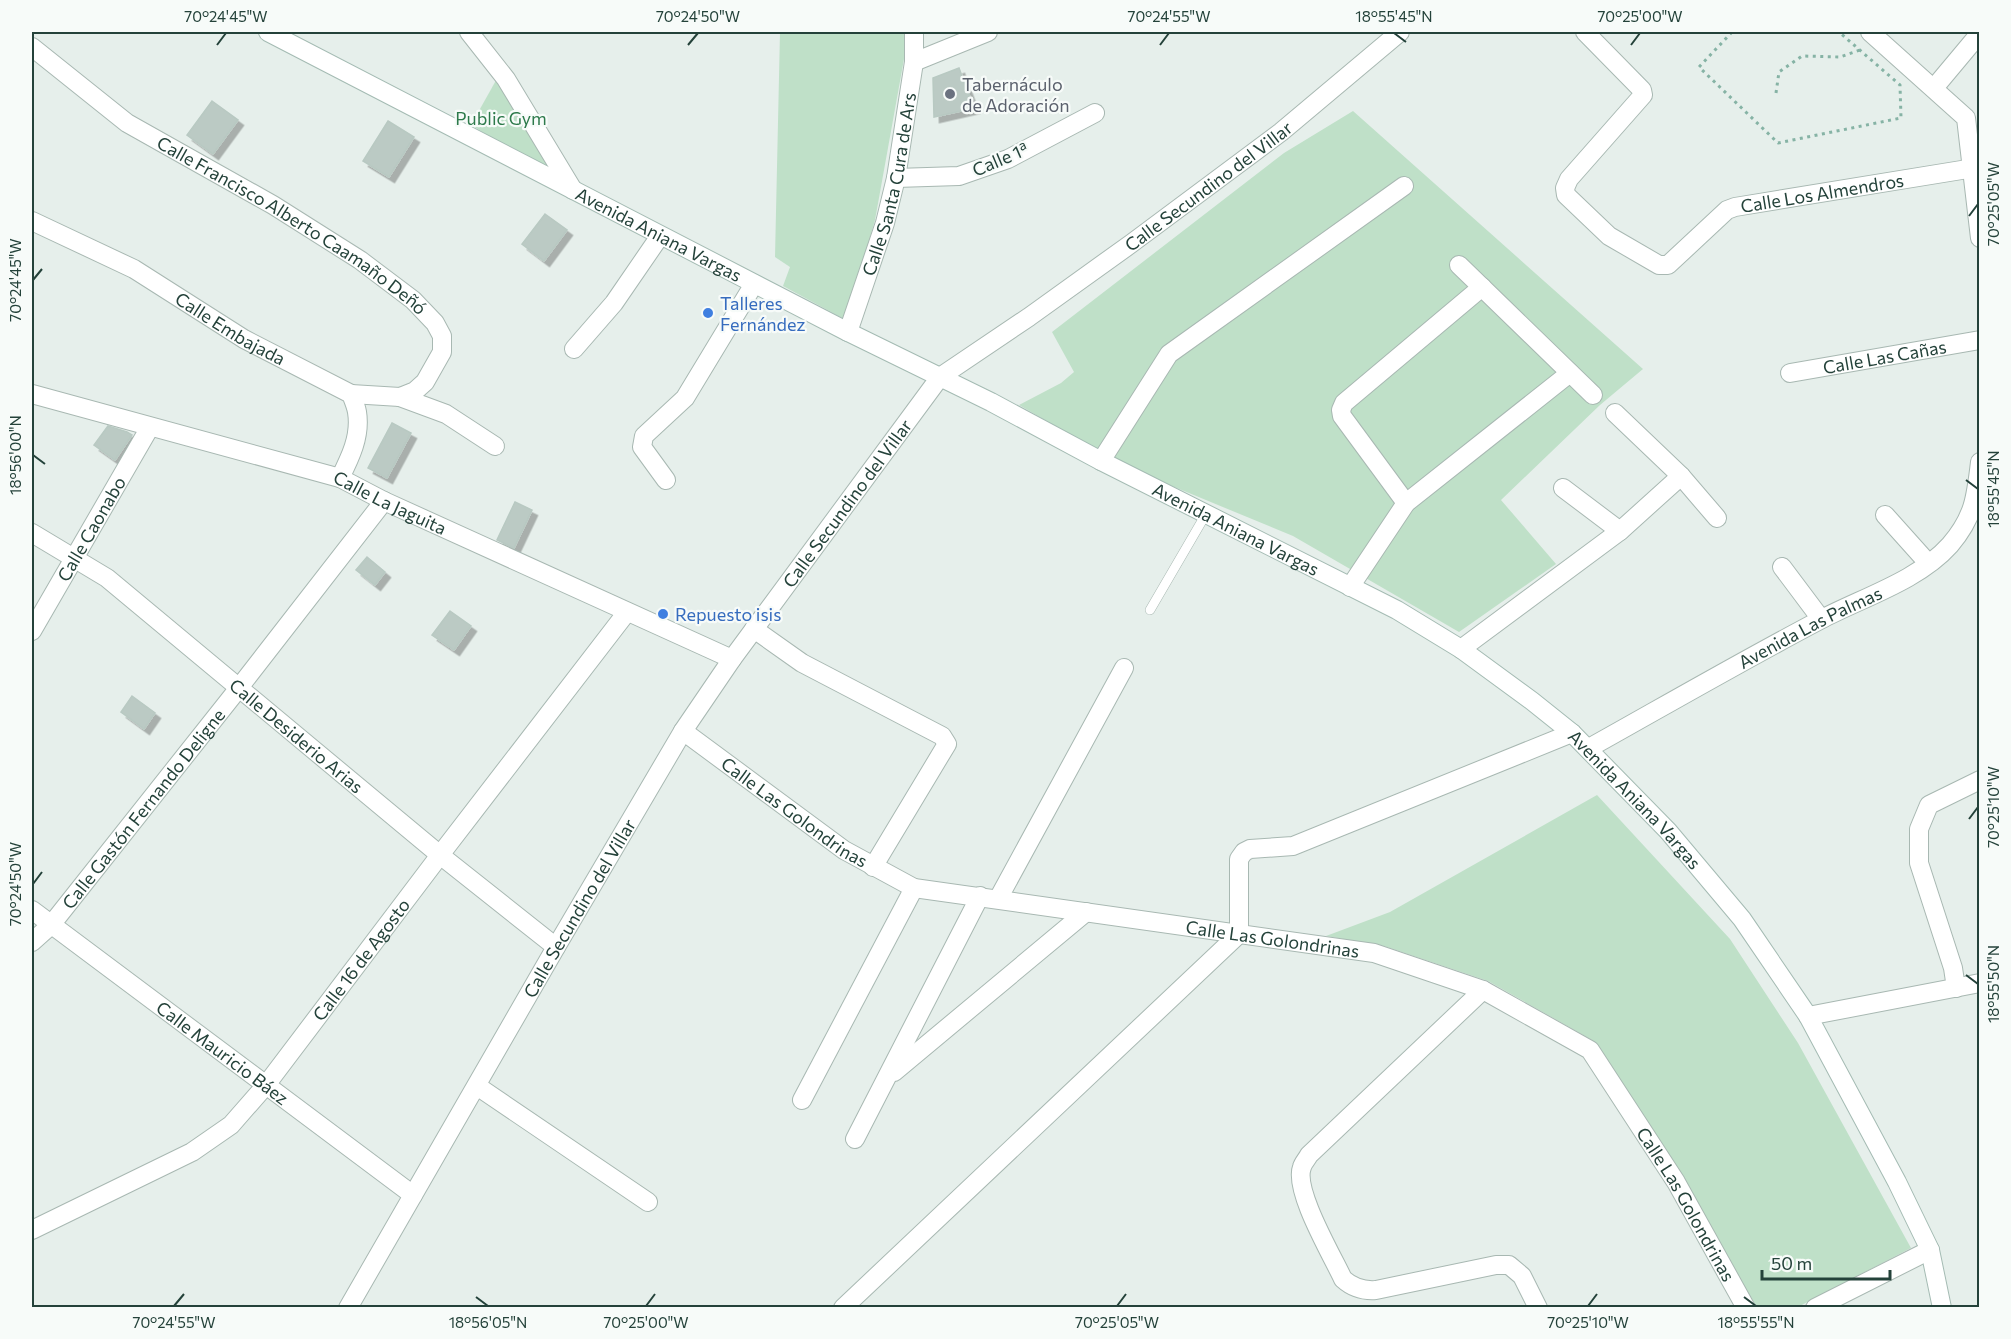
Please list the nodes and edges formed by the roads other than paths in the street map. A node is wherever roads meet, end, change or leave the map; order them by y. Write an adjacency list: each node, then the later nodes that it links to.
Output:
1 (268, 32): 16 (street, Avenida Aniana Vargas)
2 (469, 32): 16 (street)
3 (914, 32): 10 (street, Calle Santa Cura de Ars)
4 (988, 32): 10 (street)
5 (1400, 32): 28 (street, Calle Secundino del Villar)
6 (1585, 32): 13 (street, Calle Los Almendros)
7 (1871, 33): 11 (street)
8 (1980, 33): 11 (street)
9 (32, 47): 32 (street, Calle Francisco Alberto Caamaño Deñó)
10 (914, 62): 14 (street, Calle Santa Cura de Ars)
11 (1934, 88): 13 (street)
12 (1095, 112): 14 (street, Calle 1ª)
13 (1976, 168): 19 (street)
14 (896, 178): 23 (street, Calle Santa Cura de Ars)
15 (1404, 186): 36 (street)
16 (573, 190): 18 (street, Avenida Aniana Vargas)
17 (32, 221): 29 (street, Calle Embajada)
18 (660, 236): 21 (street, Avenida Aniana Vargas); 25 (street)
19 (1980, 238)
20 (1459, 264): 22 (street)
21 (754, 284): 23 (street, Avenida Aniana Vargas); 40 (street)
22 (1482, 287): 26 (street); 43 (street)
23 (848, 332): 28 (street, Avenida Aniana Vargas)
24 (1980, 340): 27 (street, Calle Las Cañas)
25 (574, 349)
26 (1570, 373): 31 (street); 43 (street)
27 (1790, 373)
28 (940, 377): 36 (street, Avenida Aniana Vargas); 56 (street, Calle Secundino del Villar)
29 (351, 393): 32 (street); 39 (street)
30 (32, 394): 34 (street, Calle La Jaguita)
31 (1593, 395)
32 (400, 397): 35 (street)
33 (1615, 413): 38 (street)
34 (150, 426): 39 (street, Calle La Jaguita); 49 (street, Calle Caonabo)
35 (495, 446)
36 (1101, 461): 44 (street, Avenida Aniana Vargas)
37 (1980, 462): 50 (street, Avenida Las Palmas)
38 (1681, 476): 46 (street); 47 (street)
39 (340, 478): 42 (street, Calle La Jaguita)
40 (666, 480)
41 (1563, 488): 47 (street)
42 (384, 501): 54 (street, Calle La Jaguita); 61 (street, Calle Gastón Fernando Deligne)
43 (1406, 503): 52 (street)
44 (1206, 514): 52 (street, Avenida Aniana Vargas); 53 (lane)
45 (1885, 515): 50 (street)
46 (1717, 518)
47 (1620, 531): 58 (street)
48 (32, 533): 49 (street, Calle Desiderio Arias)
49 (73, 557): 57 (street, Calle Caonabo); 61 (street, Calle Desiderio Arias)
50 (1928, 563): 55 (street, Avenida Las Palmas)
51 (1782, 567): 55 (street)
52 (1350, 586): 58 (street, Avenida Aniana Vargas)
53 (1150, 610)
54 (627, 612): 59 (street, Calle La Jaguita); 66 (street, Calle 16 de Agosto)
55 (1821, 619): 64 (street, Avenida Las Palmas)
56 (754, 629): 59 (street, Calle Secundino del Villar); 67 (street)
57 (32, 630)
58 (1461, 649): 63 (street, Avenida Aniana Vargas)
59 (732, 659): 62 (street, Calle Secundino del Villar)
60 (1124, 668): 69 (street)
61 (238, 689): 66 (street, Calle Desiderio Arias); 72 (street, Calle Gastón Fernando Deligne)
62 (683, 731): 67 (street, Calle Las Golondrinas); 75 (street, Calle Secundino del Villar)
63 (1572, 733): 64 (street, Avenida Aniana Vargas); 73 (street)
64 (1589, 748): 79 (street, Avenida Aniana Vargas)
65 (1980, 780): 77 (street)
66 (440, 855): 75 (street, Calle Desiderio Arias); 81 (street, Calle 16 de Agosto)
67 (873, 867): 68 (street, Calle Las Golondrinas)
68 (914, 888): 69 (street, Calle Las Golondrinas); 83 (street)
69 (989, 898): 71 (street, Calle Las Golondrinas); 80 (street)
70 (32, 910): 72 (street, Calle Mauricio Báez)
71 (1086, 912): 73 (street, Calle Las Golondrinas); 80 (street)
72 (51, 925): 74 (street, Calle Gastón Fernando Deligne); 81 (street, Calle Mauricio Báez)
73 (1239, 934): 78 (street, Calle Las Golondrinas); 90 (street)
74 (32, 942)
75 (556, 947): 82 (street, Calle Secundino del Villar)
76 (1980, 983): 77 (street)
77 (1956, 988): 79 (street)
78 (1483, 990): 91 (street); 92 (street, Calle Las Golondrinas)
79 (1808, 1016): 88 (street, Avenida Aniana Vargas)
80 (886, 1078): 84 (street)
81 (266, 1085): 85 (street, Calle Mauricio Báez); 87 (street, Calle 16 de Agosto)
82 (477, 1086): 85 (street, Calle Secundino del Villar); 86 (street)
83 (802, 1100)
84 (855, 1139)
85 (413, 1195): 89 (street, Calle Secundino del Villar)
86 (648, 1202)
87 (32, 1230)
88 (1930, 1250): 93 (street); 94 (street, Avenida Aniana Vargas)
89 (348, 1308)
90 (843, 1308)
91 (1538, 1308)
92 (1746, 1308)
93 (1815, 1308)
94 (1942, 1308)

